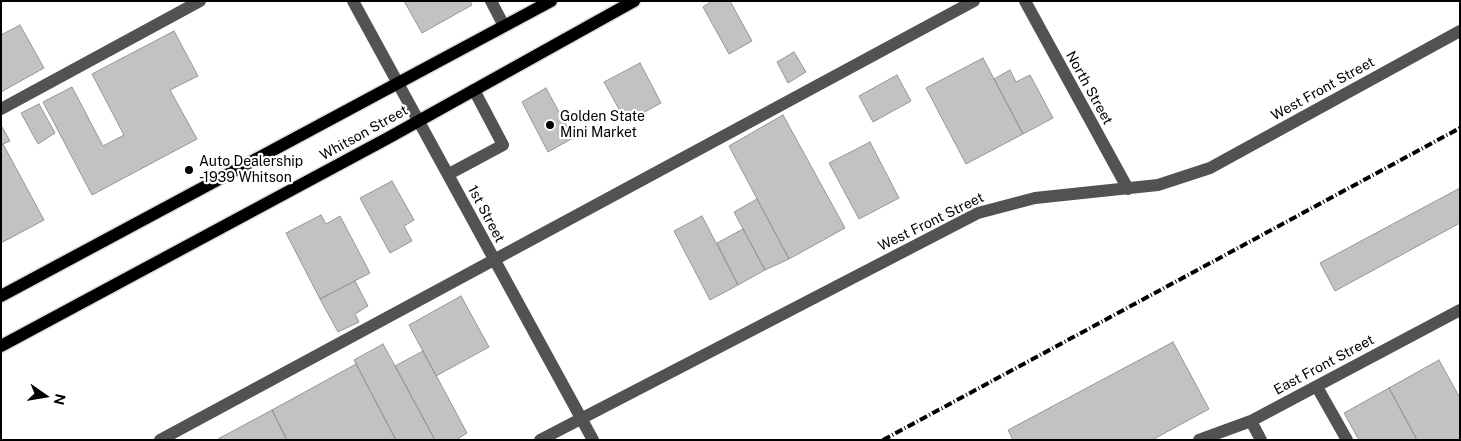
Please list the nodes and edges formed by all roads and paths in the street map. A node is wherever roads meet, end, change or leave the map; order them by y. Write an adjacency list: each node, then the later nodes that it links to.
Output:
1 (200, 1): 12 (street)
2 (353, 1): 10 (street, 1st Street)
3 (491, 1): 8 (street)
4 (551, 1): 8 (main road, Whitson Street)
5 (634, 1): 11 (main road, Whitson Street)
6 (974, 1): 16 (street)
7 (1025, 1): 15 (street, North Street)
8 (504, 26): 10 (main road, Whitson Street)
9 (1460, 31): 15 (street, West Front Street)
10 (398, 82): 13 (street, 1st Street); 17 (main road, Whitson Street)
11 (474, 90): 13 (main road, Whitson Street); 14 (street)
12 (1, 109)
13 (419, 120): 14 (street, 1st Street); 19 (main road, Whitson Street)
14 (449, 174): 16 (street, 1st Street)
15 (1128, 189): 21 (street, West Front Street)
16 (494, 260): 21 (street, 1st Street); 23 (street)
17 (1, 296)
18 (1460, 310): 20 (street, East Front Street)
19 (1, 346)
20 (1317, 387): 22 (street, East Front Street); 28 (street)
21 (582, 418): 24 (street, West Front Street); 25 (street, 1st Street)
22 (1251, 421): 26 (street, East Front Street); 27 (street)
23 (160, 440)
24 (540, 440)
25 (593, 440)
26 (1200, 440)
27 (1261, 440)
28 (1347, 440)

